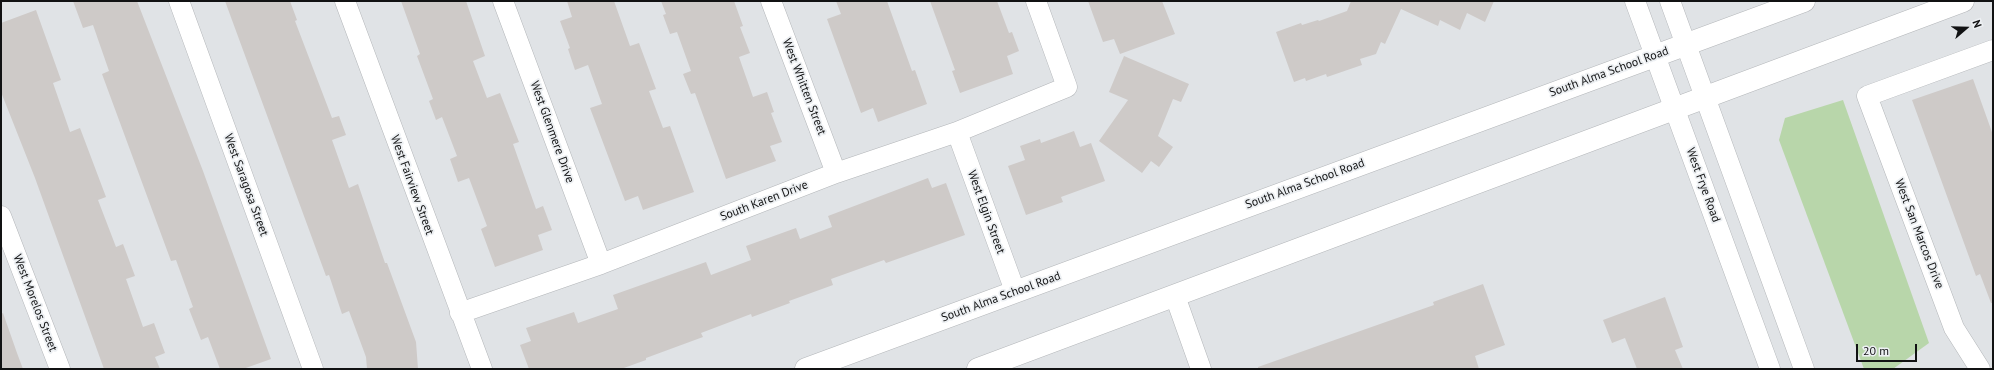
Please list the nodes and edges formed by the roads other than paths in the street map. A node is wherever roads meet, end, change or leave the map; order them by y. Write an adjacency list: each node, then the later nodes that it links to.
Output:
1 (179, 1): 23 (street, West Saragosa Street)
2 (345, 1): 21 (street, West Fairview Street)
3 (503, 1): 18 (street, West Glenmere Drive)
4 (771, 1): 16 (street, West Whitten Street)
5 (1036, 1): 15 (street, South Karen Drive)
6 (1635, 1): 12 (street, West Frye Road)
7 (1670, 1): 10 (street)
8 (1804, 1): 10 (main road, South Alma School Road)
9 (1963, 1): 13 (main road)
10 (1686, 45): 12 (main road, South Alma School Road); 13 (street)
11 (1993, 50): 30 (street, West San Marcos Drive)
12 (1655, 56): 14 (street, West Frye Road); 19 (main road, South Alma School Road)
13 (1705, 97): 14 (main road); 29 (street)
14 (1674, 108): 20 (main road); 28 (street, West Frye Road)
15 (957, 132): 16 (street, South Karen Drive); 19 (street, West Elgin Street)
16 (836, 173): 18 (street, South Karen Drive)
17 (1, 216): 22 (street, West Morelos Street)
18 (601, 264): 21 (street, South Karen Drive)
19 (1015, 291): 25 (main road, South Alma School Road)
20 (1175, 296): 26 (main road); 27 (street)
21 (460, 313): 24 (street, West Fairview Street)
22 (60, 369)
23 (313, 369)
24 (482, 369)
25 (806, 369)
26 (978, 369)
27 (1201, 369)
28 (1770, 369)
29 (1804, 369)
30 (1980, 369)

